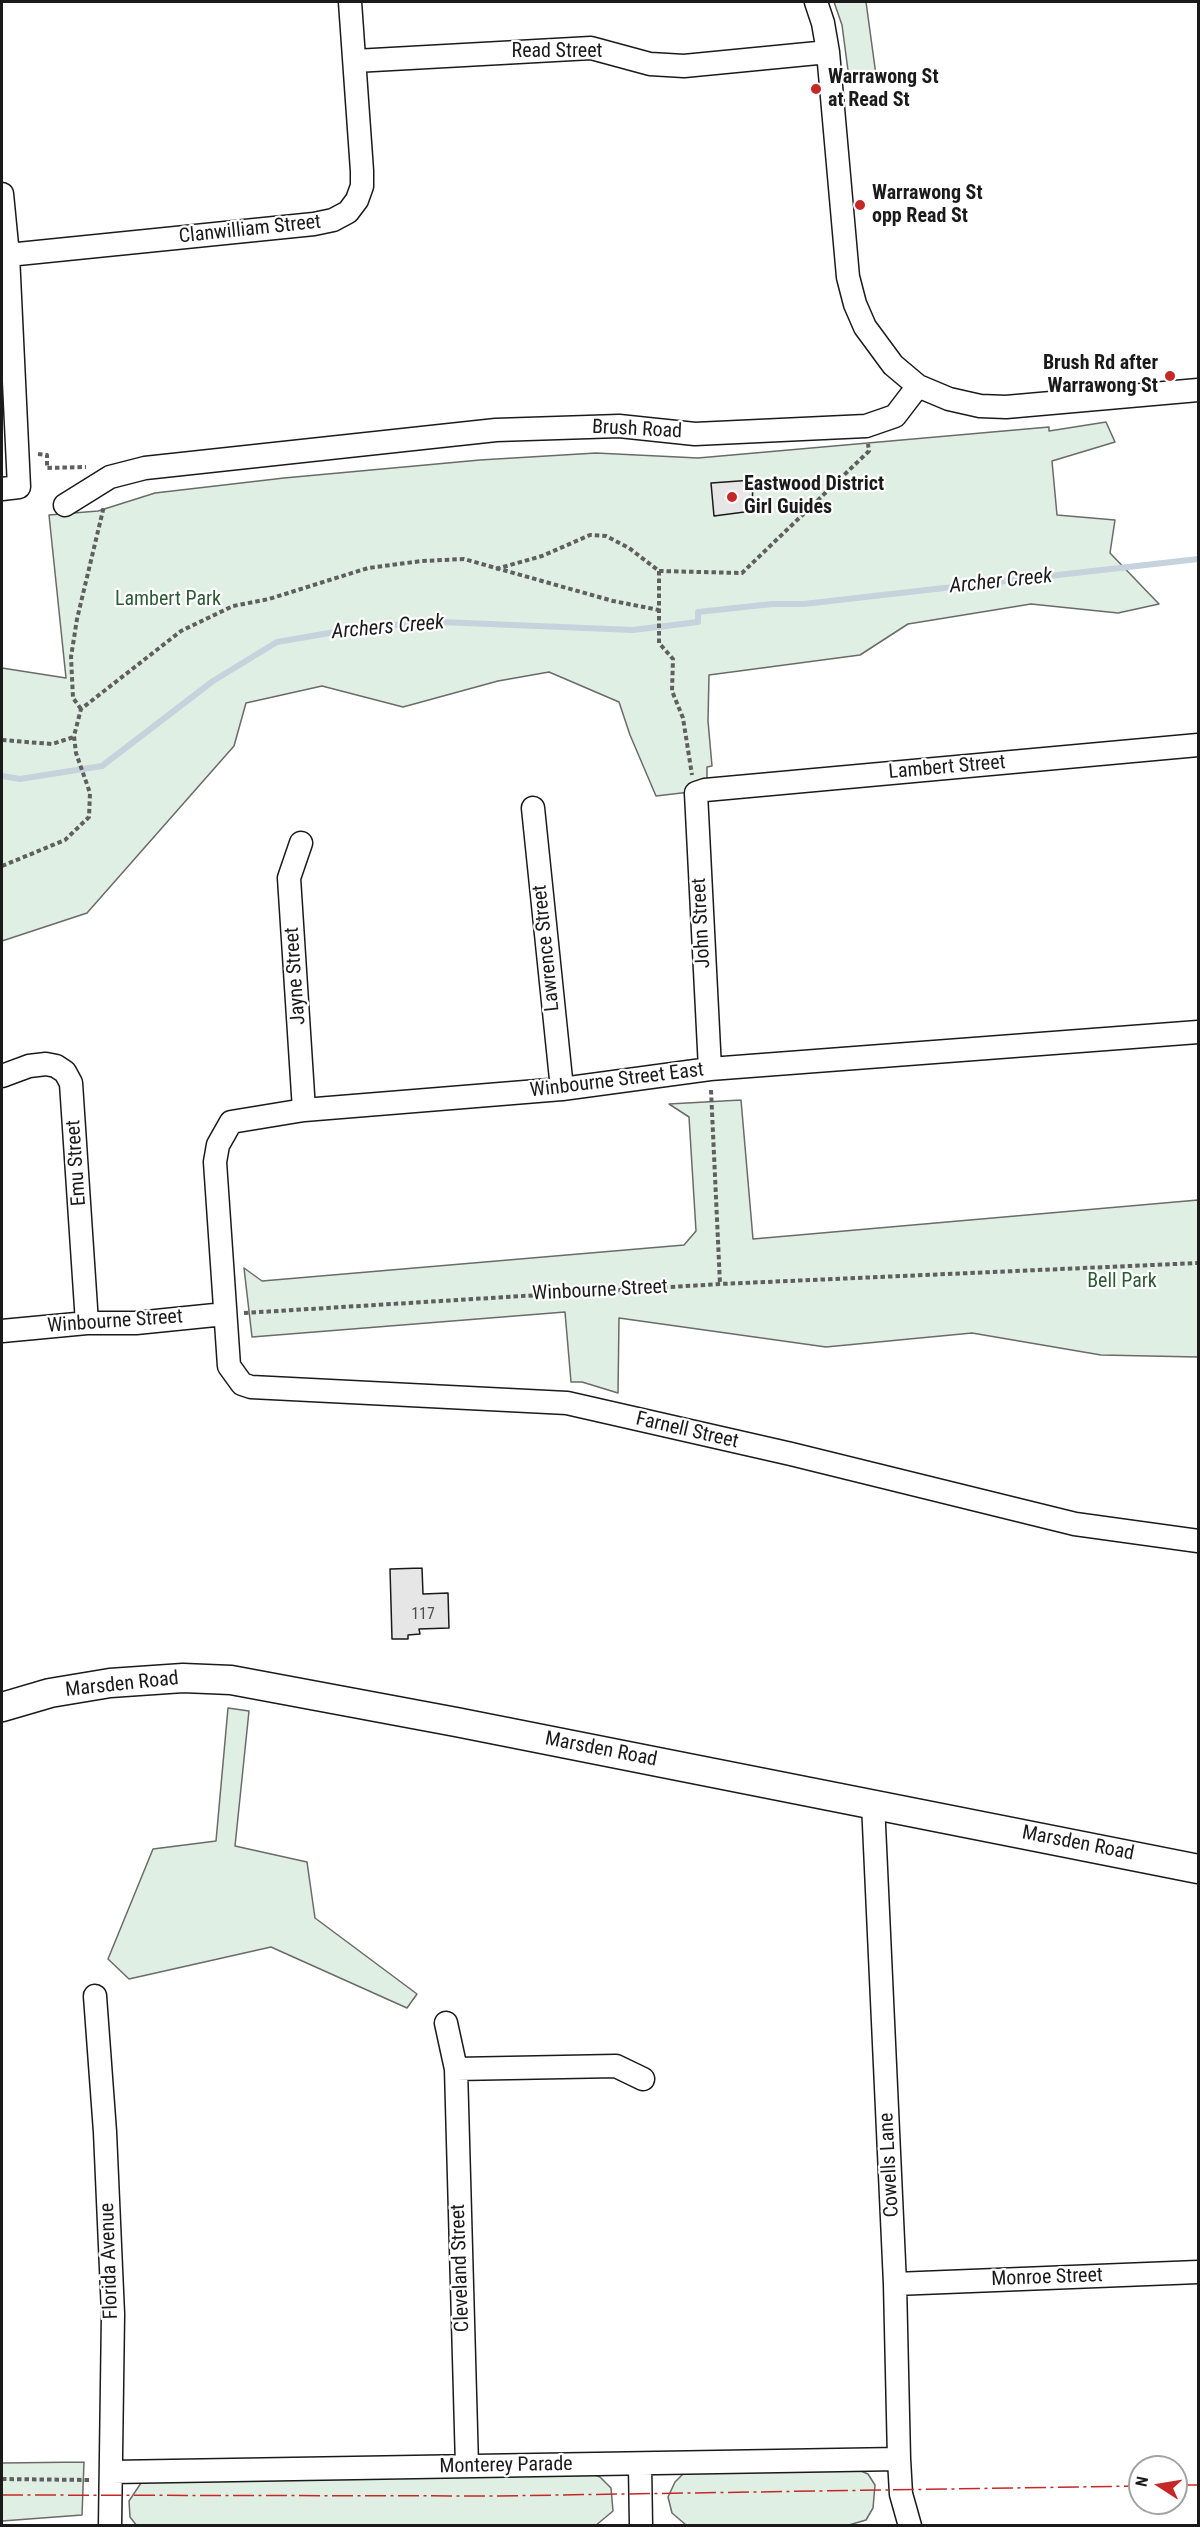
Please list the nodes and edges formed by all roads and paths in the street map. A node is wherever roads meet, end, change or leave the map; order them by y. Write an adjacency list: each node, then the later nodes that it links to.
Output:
1 (350, 2): 4 (street, Clanwilliam Street)
2 (816, 2): 3 (street)
3 (828, 52): 4 (street, Read Street); 7 (street)
4 (355, 61): 6 (street, Clanwilliam Street)
5 (2, 194): 6 (street)
6 (8, 255): 11 (street)
7 (918, 386): 8 (street); 9 (street, Brush Road)
8 (1198, 390)
9 (866, 426): 10 (street, Brush Road); 14 (path)
10 (110, 477): 12 (street, Brush Road); 16 (path)
11 (10, 488)
12 (65, 505)
13 (496, 569): 14 (path); 15 (path); 16 (path)
14 (659, 571): 15 (path)
15 (659, 610): 20 (path)
16 (81, 709): 17 (path)
17 (74, 736): 18 (path); 23 (path)
18 (2, 740)
19 (1198, 745): 20 (street, Lambert Street)
20 (696, 793): 25 (street, John Street)
21 (533, 808): 27 (street, Lawrence Street)
22 (301, 843): 28 (street, Jayne Street)
23 (2, 866)
24 (1198, 1032): 25 (street, Winbourne Street East)
25 (710, 1070): 27 (street, Winbourne Street East); 30 (path)
26 (2, 1076): 32 (street, Emu Street)
27 (562, 1089): 28 (street, Winbourne Street East)
28 (304, 1110): 31 (street, Winbourne Street East)
29 (1198, 1263): 30 (path, Winbourne Street)
30 (720, 1284): 31 (path, Winbourne Street)
31 (225, 1314): 32 (street, Winbourne Street); 34 (street, Farnell Street)
32 (87, 1323): 33 (street, Winbourne Street)
33 (2, 1330)
34 (1198, 1540)
35 (2, 1707): 36 (main road, Marsden Road)
36 (873, 1803): 37 (main road, Marsden Road); 43 (street, Cowells Lane)
37 (1198, 1869)
38 (95, 1996): 47 (street, Florida Avenue)
39 (446, 2023): 40 (street, Cleveland Street)
40 (456, 2069): 41 (street); 46 (street, Cleveland Street)
41 (643, 2079)
42 (1198, 2272): 43 (street, Monroe Street)
43 (895, 2284): 44 (street, Cowells Lane)
44 (899, 2458): 45 (street, Monterey Parade); 52 (street, Cowells Lane)
45 (640, 2465): 46 (street, Monterey Parade); 51 (street)
46 (467, 2466): 47 (street, Monterey Parade)
47 (112, 2472): 50 (street, Florida Avenue)
48 (2, 2479): 49 (path)
49 (89, 2480)
50 (110, 2526)
51 (641, 2526)
52 (909, 2526)

